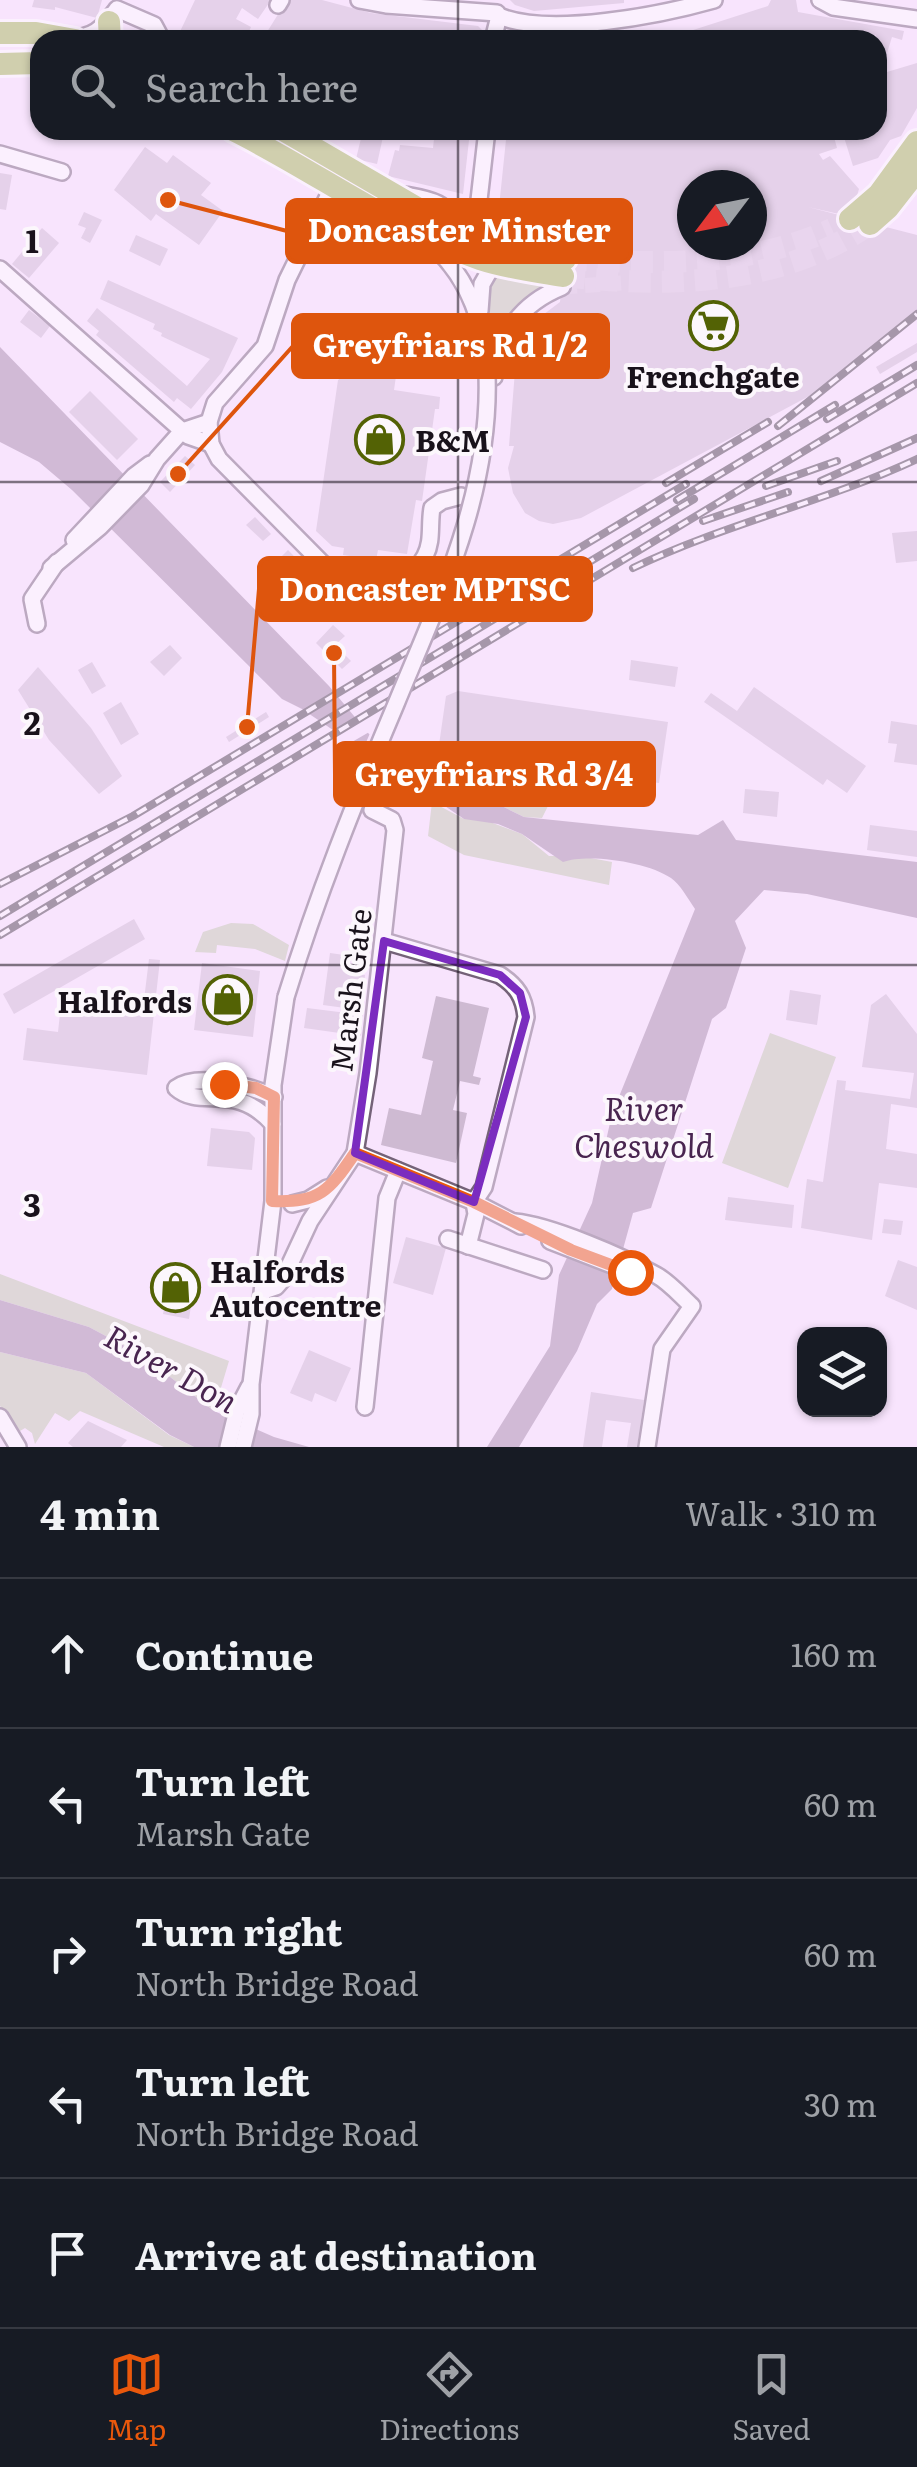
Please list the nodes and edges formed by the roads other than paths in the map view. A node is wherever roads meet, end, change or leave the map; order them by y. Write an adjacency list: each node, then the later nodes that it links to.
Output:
1 (360, 0): 4 (street)
2 (714, 0): 4 (street)
3 (820, 0): 5 (street)
4 (496, 9)
5 (917, 19)
6 (109, 30): 7 (street)
7 (156, 30)
8 (0, 32): 9 (highway)
9 (30, 32)
10 (30, 63): 11 (highway)
11 (0, 64)
12 (256, 140): 19 (highway)
13 (295, 140): 19 (highway)
14 (485, 140): 22 (street)
15 (917, 142): 17 (highway)
16 (0, 154): 18 (street)
17 (917, 171)
18 (62, 172)
19 (338, 175): 20 (street); 21 (highway); 22 (highway)
20 (317, 218): 21 (highway); 29 (street)
21 (399, 223): 23 (highway); 26 (street)
22 (466, 231): 23 (highway)
23 (501, 254): 25 (highway); 26 (street)
24 (0, 268): 28 (street)
25 (564, 274): 27 (street)
26 (482, 334): 27 (street)
27 (490, 376): 36 (street, bridge)
28 (182, 431): 29 (street); 31 (street)
29 (210, 433): 30 (street)
30 (461, 496)
31 (37, 624)
32 (372, 810): 33 (street, Marsh Gate)
33 (384, 942): 38 (street, Marsh Gate); 42 (street)
34 (206, 1081): 35 (street); 35 (street); 36 (street)
35 (220, 1097): 37 (street)
36 (274, 1097): 37 (street)
37 (274, 1124): 41 (street)
38 (355, 1153): 39 (street); 40 (street, Marsh Gate)
39 (398, 1170): 42 (street); 50 (street)
40 (334, 1182): 43 (street, Marsh Gate); 44 (street, Marsh Gate)
41 (272, 1201): 43 (street); 48 (street)
42 (474, 1202): 46 (street); 55 (street)
43 (292, 1204): 44 (street)
44 (310, 1221): 48 (street, Marsh Gate)
45 (448, 1239): 46 (street)
46 (468, 1246): 47 (street)
47 (543, 1270)
48 (264, 1292): 49 (street)
49 (251, 1384): 53 (street); 54 (street)
50 (365, 1407)
51 (0, 1417): 52 (street)
52 (18, 1447)
53 (228, 1447)
54 (243, 1447)
55 (647, 1447)

